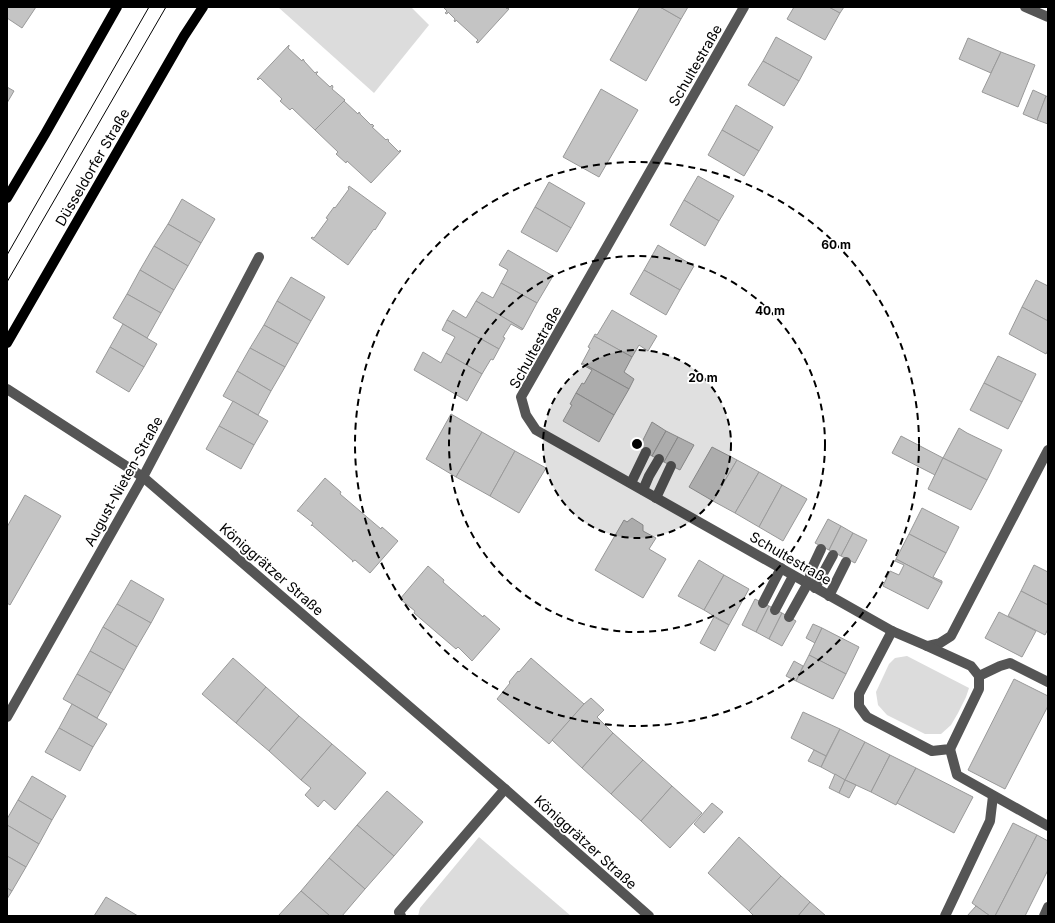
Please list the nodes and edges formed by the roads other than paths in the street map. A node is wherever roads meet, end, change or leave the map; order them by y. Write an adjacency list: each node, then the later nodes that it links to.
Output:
1 (117, 7): 6 (main road)
2 (203, 7): 8 (main road, Düsseldorfer Straße)
3 (744, 7): 15 (street, Schultestraße)
4 (1025, 7): 5 (street)
5 (1048, 17)
6 (7, 198)
7 (259, 257): 14 (street, August-Nieten-Straße)
8 (7, 342)
9 (7, 388): 14 (street, Königgrätzer Straße)
10 (1048, 450): 29 (street)
11 (646, 452): 15 (street)
12 (659, 459): 16 (street)
13 (671, 466): 17 (street)
14 (143, 477): 32 (street, August-Nieten-Straße); 34 (street, Königgrätzer Straße)
15 (631, 483): 16 (street, Schultestraße)
16 (643, 490): 17 (street, Schultestraße)
17 (656, 498): 21 (street, Schultestraße)
18 (821, 549): 23 (street)
19 (832, 554): 23 (street)
20 (846, 562): 24 (street)
21 (781, 568): 22 (street, Schultestraße); 25 (street)
22 (793, 576): 23 (street, Schultestraße); 26 (street)
23 (812, 585): 24 (street, Schultestraße); 27 (street)
24 (829, 596): 28 (street, Schultestraße)
25 (763, 603)
26 (775, 610)
27 (789, 617)
28 (892, 631): 29 (street, Schultestraße); 33 (street)
29 (927, 646): 30 (street, Schultestraße)
30 (979, 676): 31 (street); 33 (street)
31 (1048, 682)
32 (7, 717)
33 (950, 749): 35 (street)
34 (505, 789): 38 (street); 39 (street, Königgrätzer Straße)
35 (993, 796): 36 (street); 40 (street)
36 (1048, 826)
37 (1048, 907): 41 (street)
38 (400, 916)
39 (649, 916)
40 (945, 916)
41 (1044, 916)

